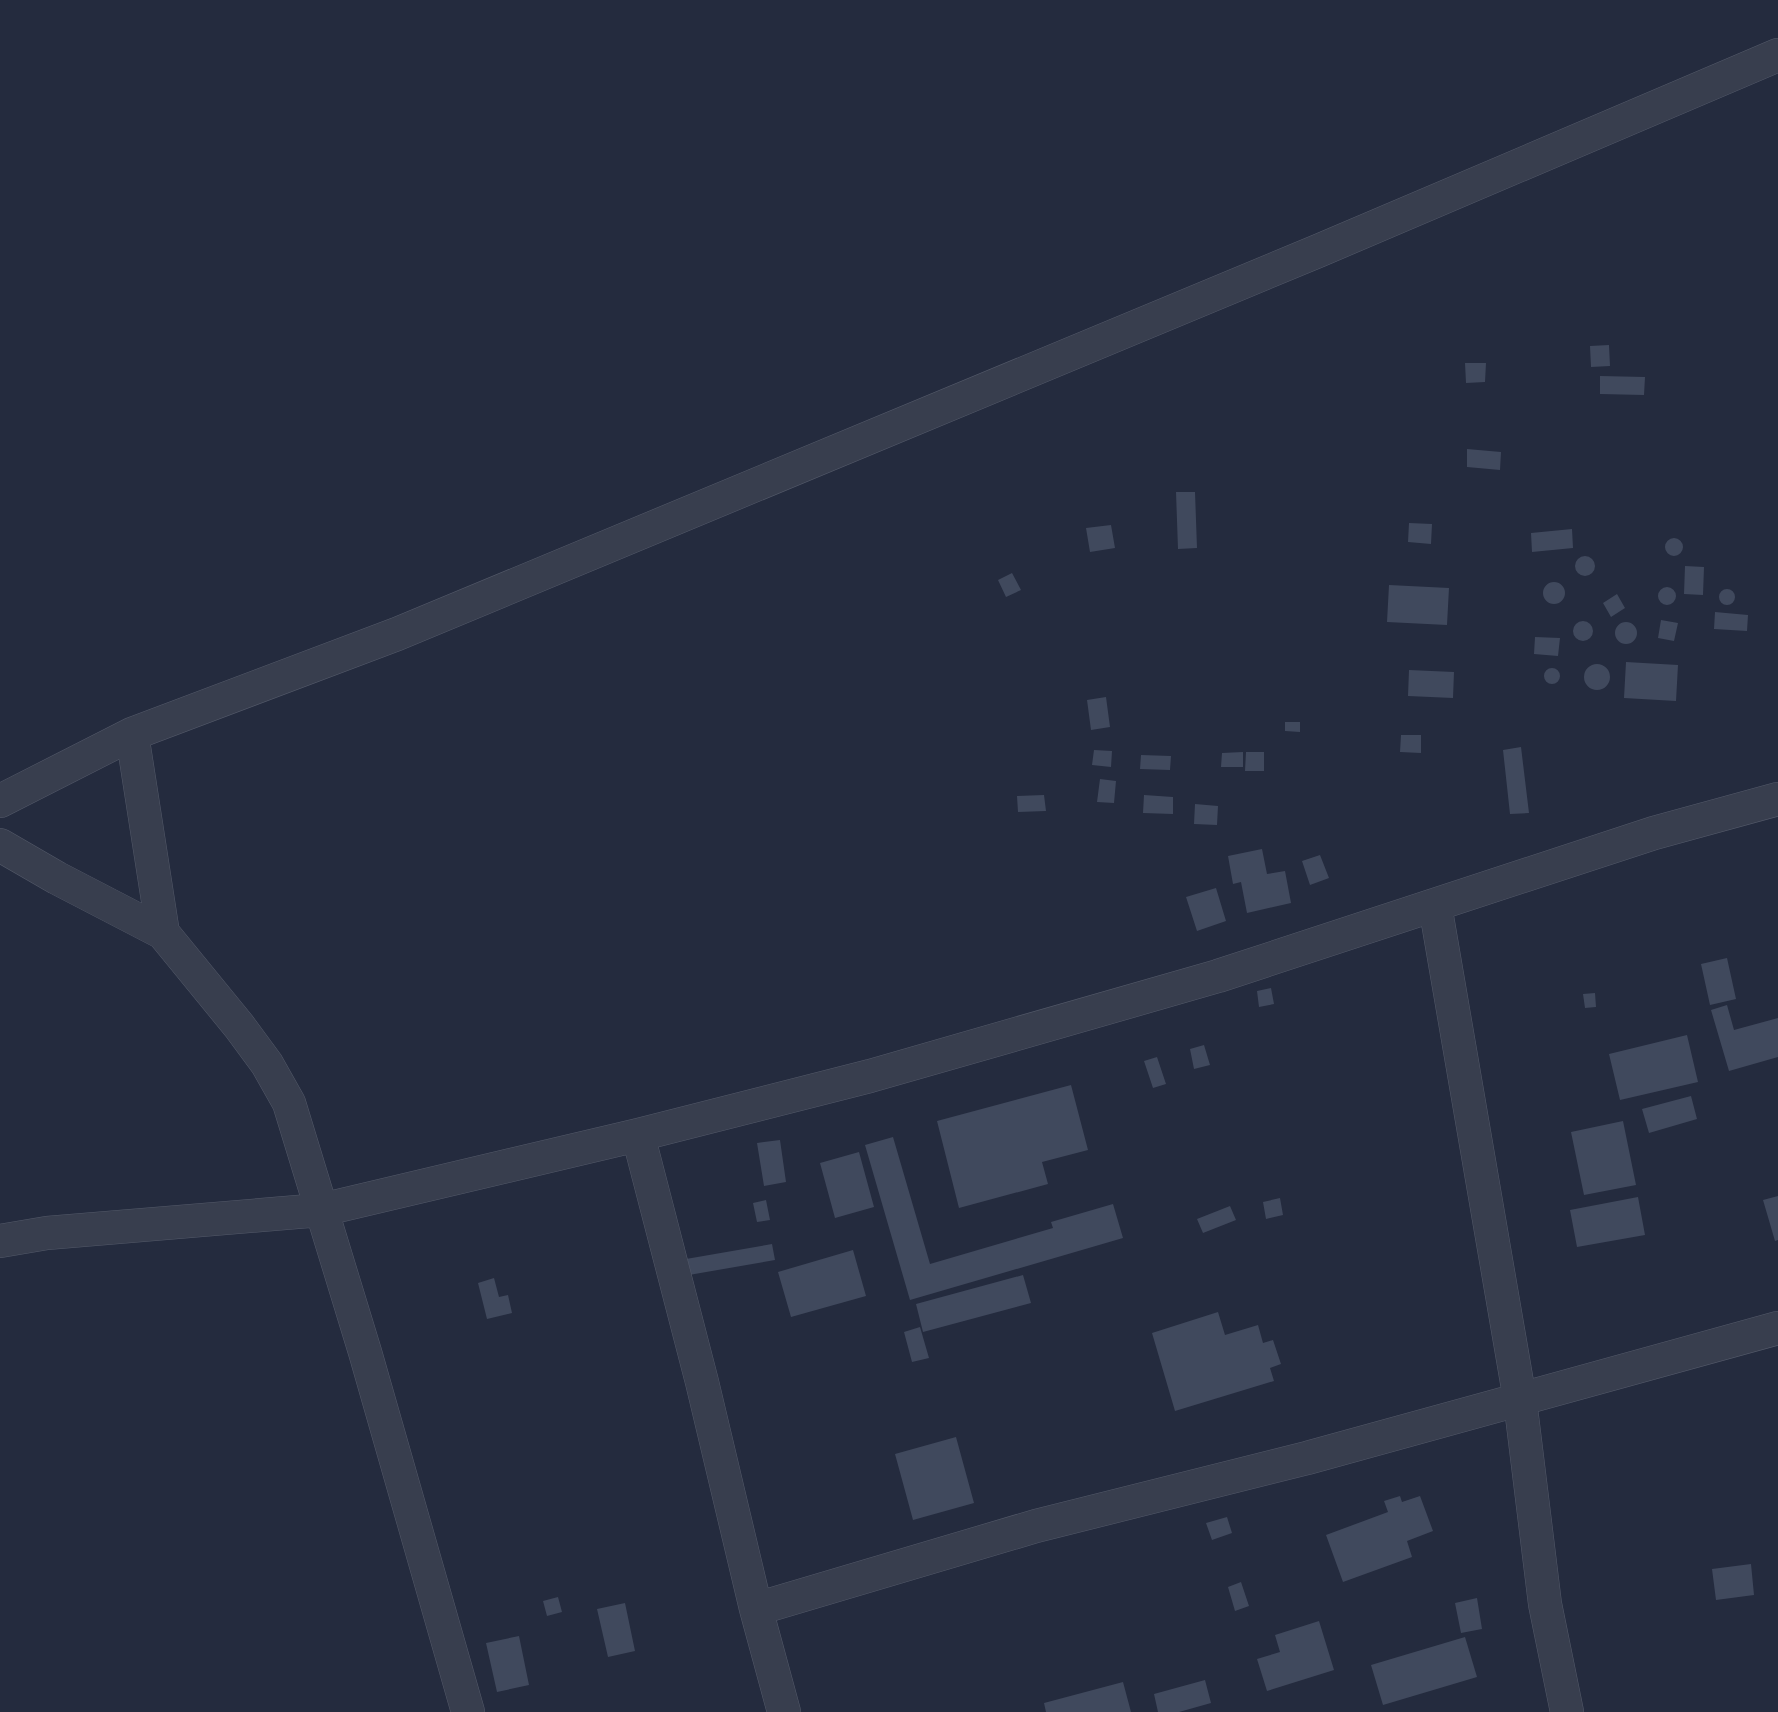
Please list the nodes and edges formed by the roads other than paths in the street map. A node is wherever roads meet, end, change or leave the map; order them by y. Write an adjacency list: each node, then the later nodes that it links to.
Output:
1 (1778, 55): 2 (street)
2 (132, 734): 4 (street); 7 (street)
3 (1778, 800): 6 (street)
4 (0, 801)
5 (0, 845): 7 (street)
6 (1436, 905): 8 (street); 12 (street)
7 (163, 933): 9 (street)
8 (638, 1135): 9 (street); 13 (street)
9 (321, 1210): 10 (street); 14 (street)
10 (0, 1241)
11 (1778, 1328): 12 (street)
12 (1520, 1400): 13 (street); 16 (street)
13 (756, 1609): 15 (street)
14 (468, 1712)
15 (784, 1712)
16 (1567, 1712)

